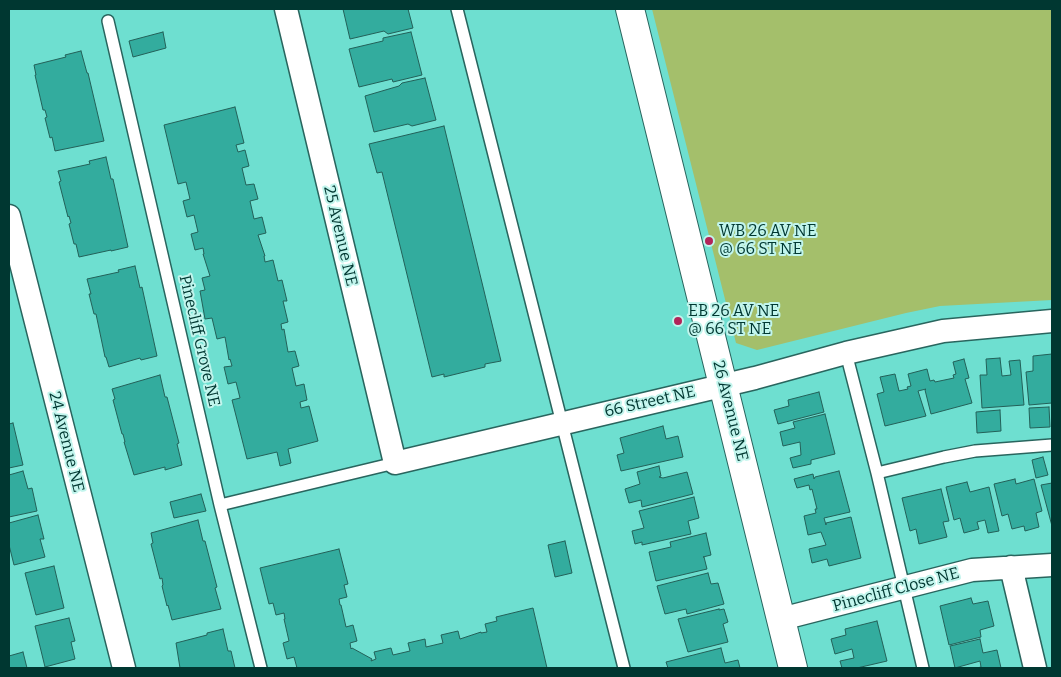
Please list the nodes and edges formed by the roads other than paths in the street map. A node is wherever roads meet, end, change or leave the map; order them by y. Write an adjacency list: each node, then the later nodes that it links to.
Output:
1 (286, 9): 11 (street, 25 Avenue NE)
2 (457, 9): 9 (lane)
3 (630, 9): 8 (street, 26 Avenue NE)
4 (108, 21): 13 (lane, Pinecliff Grove NE)
5 (9, 216): 18 (street, 24 Avenue NE)
6 (1052, 321): 7 (street, 66 Street NE)
7 (846, 354): 8 (street, 66 Street NE); 12 (lane)
8 (723, 385): 9 (street, 66 Street NE); 17 (street, 26 Avenue NE)
9 (561, 424): 11 (street, 66 Street NE); 20 (lane)
10 (1052, 445): 12 (lane)
11 (395, 463): 13 (lane)
12 (877, 474): 16 (lane)
13 (220, 505): 19 (lane, Pinecliff Grove NE)
14 (1052, 565): 15 (street, Pinecliff Close NE)
15 (1011, 567): 16 (street, Pinecliff Close NE); 23 (street)
16 (903, 587): 17 (street, Pinecliff Close NE); 22 (lane)
17 (781, 619): 21 (street, 26 Avenue NE)
18 (124, 668)
19 (261, 668)
20 (624, 668)
21 (793, 668)
22 (923, 668)
23 (1035, 668)

